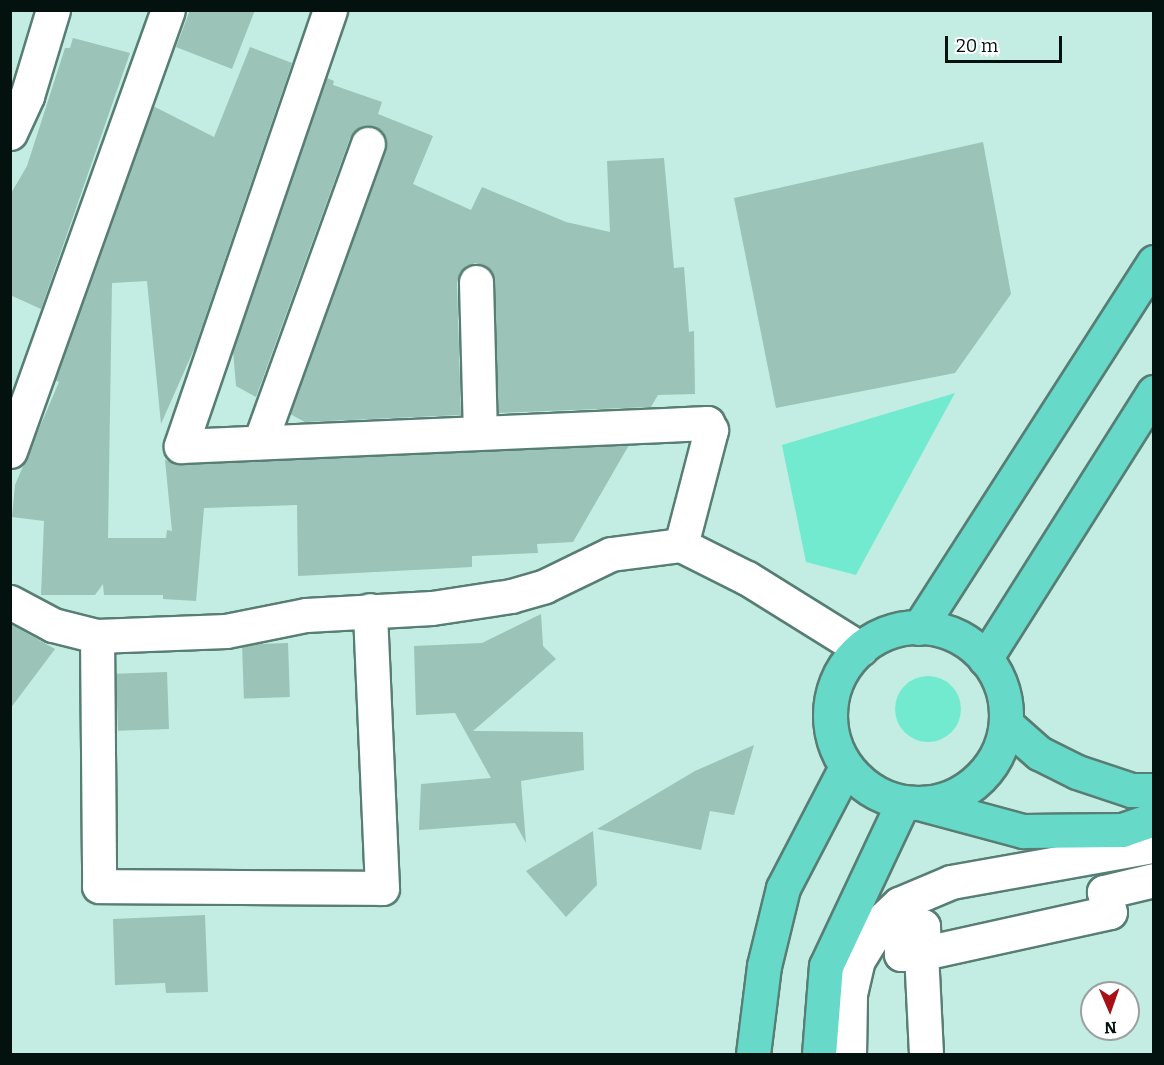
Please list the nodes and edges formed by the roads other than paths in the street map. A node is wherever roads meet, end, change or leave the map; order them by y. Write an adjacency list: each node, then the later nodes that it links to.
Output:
1 (53, 10): 4 (street)
2 (168, 10): 11 (street)
3 (330, 10): 10 (street)
4 (10, 133)
5 (368, 144): 10 (street)
6 (1154, 262): 15 (main road)
7 (476, 282): 9 (street)
8 (1154, 392): 18 (main road)
9 (480, 432): 10 (street); 12 (street)
10 (260, 442)
11 (10, 451)
12 (681, 545): 14 (street); 17 (street)
13 (10, 602): 16 (street)
14 (370, 610): 16 (street); 16 (street)
15 (919, 628): 17 (main road); 18 (main road)
16 (97, 636)
17 (861, 649): 20 (main road)
18 (985, 659): 19 (main road)
19 (1006, 724): 21 (main road); 22 (main road)
20 (846, 767): 22 (main road); 26 (main road)
21 (1154, 790)
22 (911, 802): 23 (main road); 27 (main road)
23 (1154, 819)
24 (1154, 846): 28 (street)
25 (1154, 880): 29 (street)
26 (753, 1054)
27 (819, 1054)
28 (849, 1054)
29 (926, 1054)

